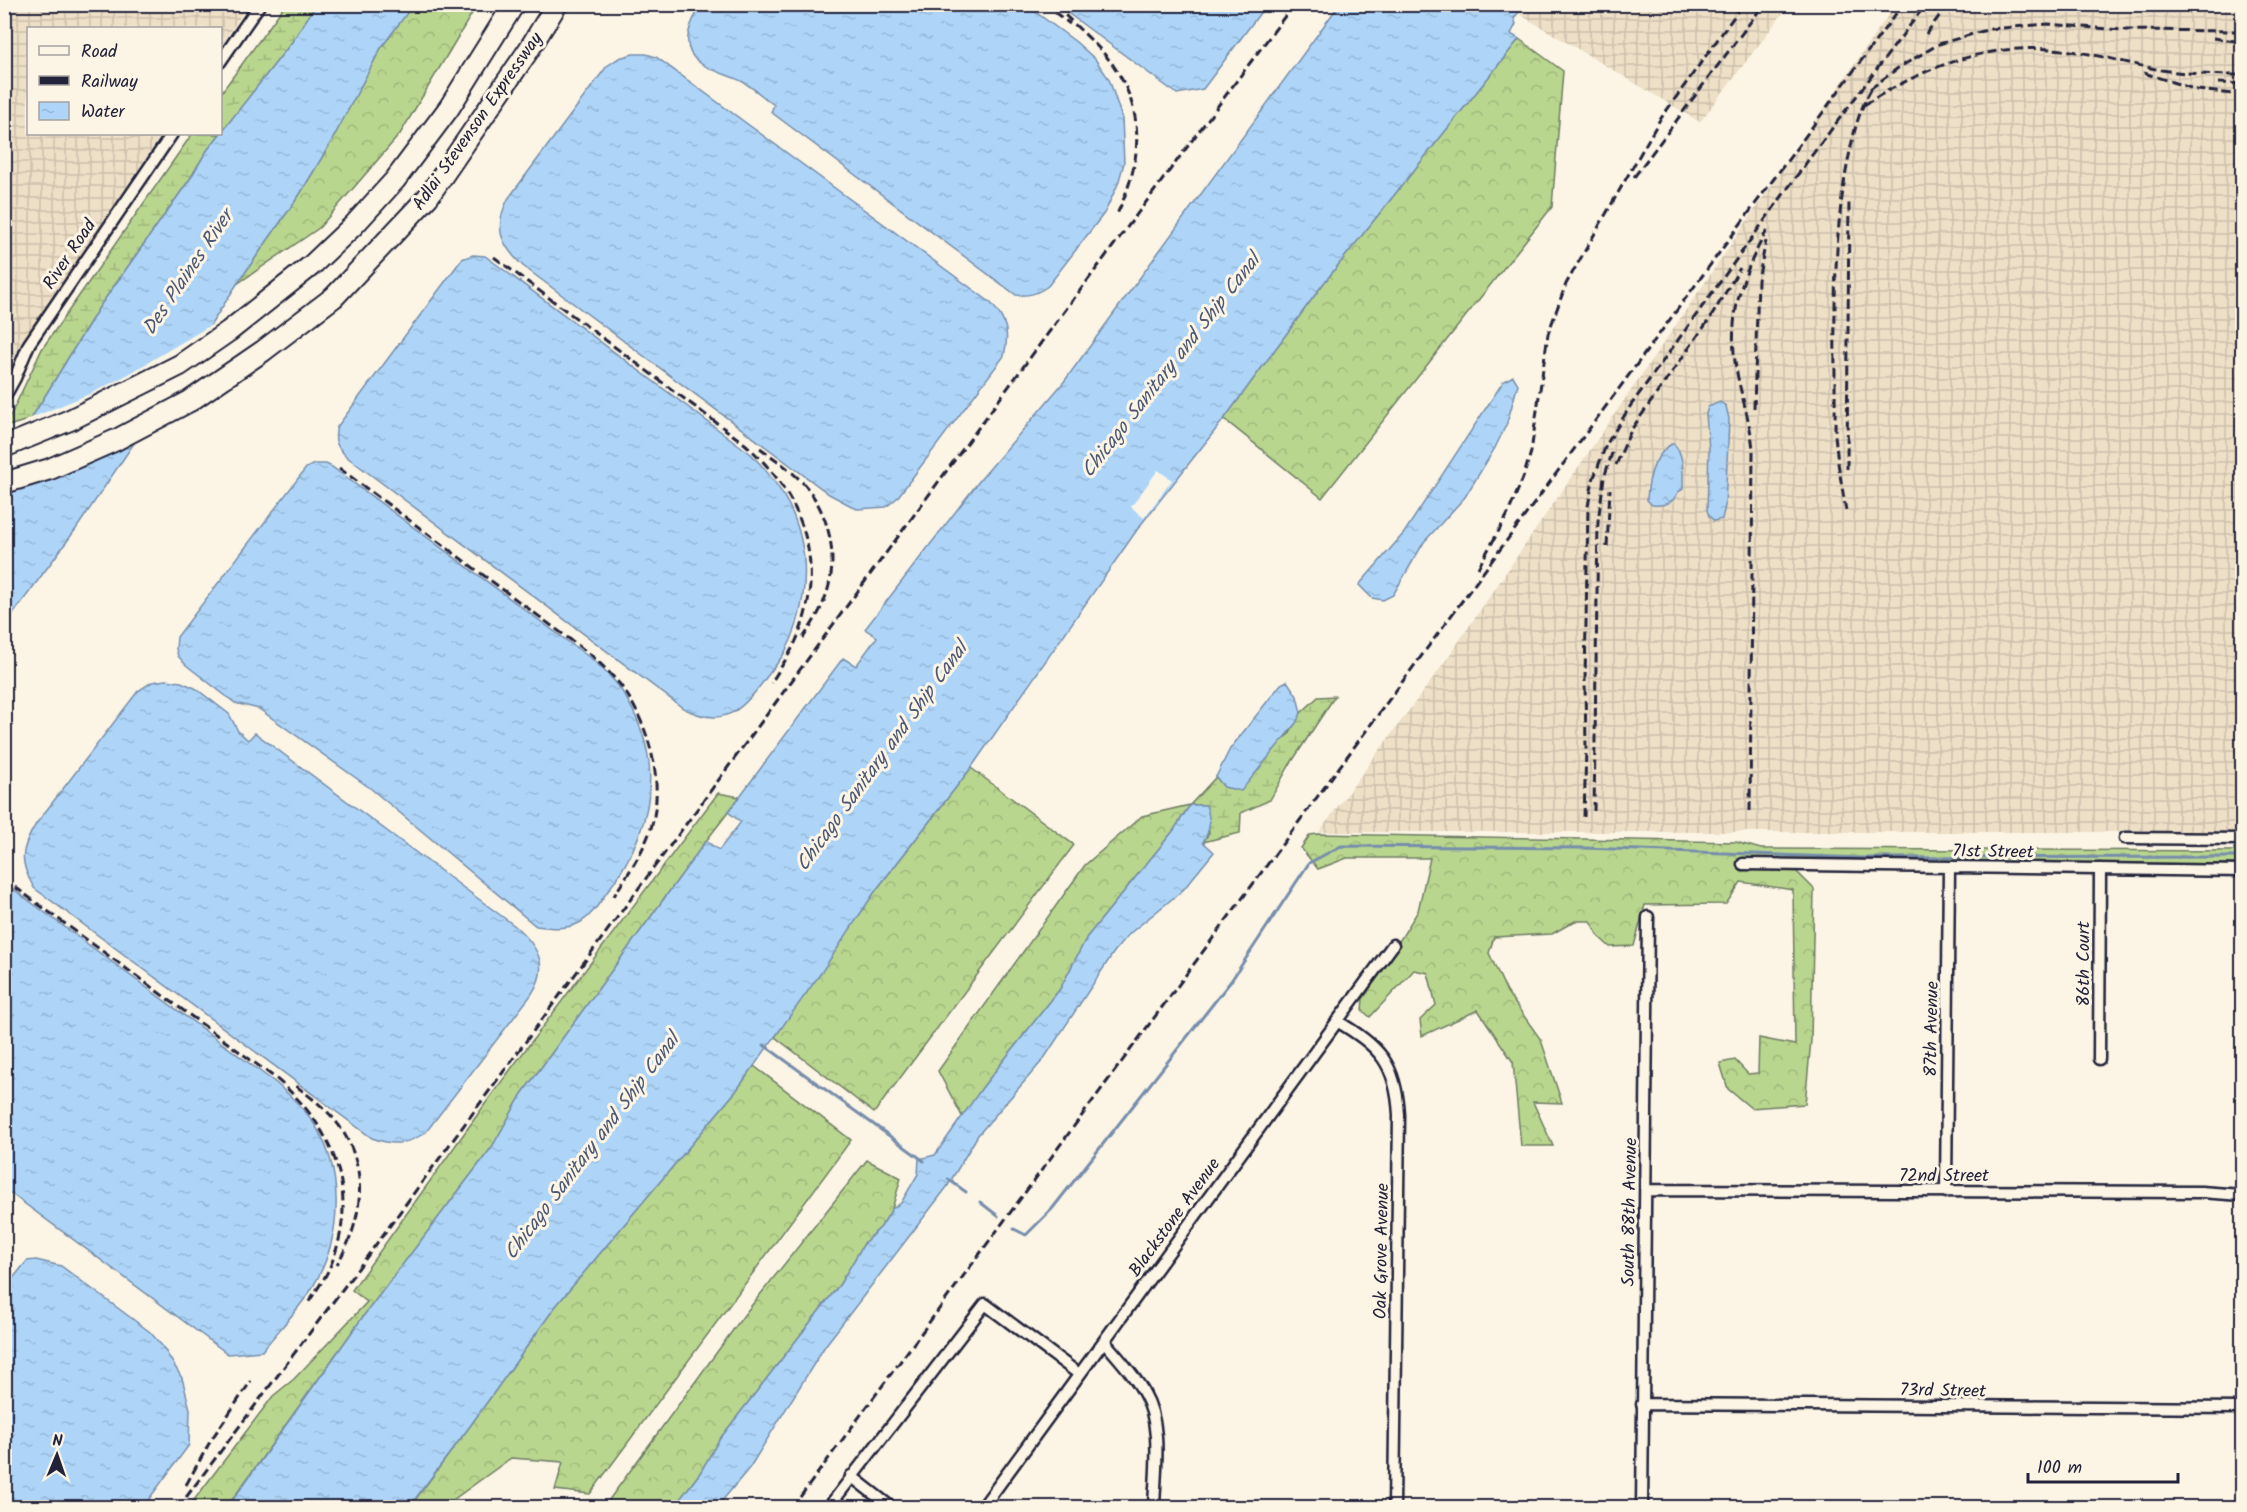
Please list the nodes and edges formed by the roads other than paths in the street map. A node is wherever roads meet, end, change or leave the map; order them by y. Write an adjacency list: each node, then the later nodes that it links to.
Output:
1 (260, 4): 4 (street)
2 (514, 4): 7 (highway, Adlai Stevenson Expressway)
3 (557, 4): 8 (highway, Adlai Stevenson Expressway)
4 (222, 59)
5 (171, 135): 6 (street, River Road)
6 (4, 398)
7 (4, 447)
8 (4, 483)
9 (2125, 838): 10 (street)
10 (2242, 839)
11 (1743, 864): 12 (street, 71st Street)
12 (1949, 867): 13 (street, 71st Street); 20 (street, 87th Avenue)
13 (2100, 869): 14 (street, 71st Street); 18 (street, 86th Court)
14 (2242, 871)
15 (1648, 917): 19 (street, South 88th Avenue)
16 (1393, 945): 17 (street, Blackstone Avenue)
17 (1337, 1021): 22 (street, Blackstone Avenue); 31 (street, Oak Grove Avenue)
18 (2099, 1059)
19 (1646, 1190): 20 (street, 72nd Street); 24 (street, South 88th Avenue)
20 (1946, 1192): 21 (street, 72nd Street)
21 (2242, 1195)
22 (1104, 1341): 23 (street, Blackstone Avenue); 30 (street)
23 (1079, 1374): 26 (street); 29 (street, Blackstone Avenue)
24 (1642, 1404): 25 (street, 73rd Street); 32 (street, South 88th Avenue)
25 (2242, 1408)
26 (851, 1476): 27 (street); 28 (street)
27 (828, 1508)
28 (892, 1508)
29 (982, 1508)
30 (1154, 1508)
31 (1394, 1508)
32 (1642, 1508)

